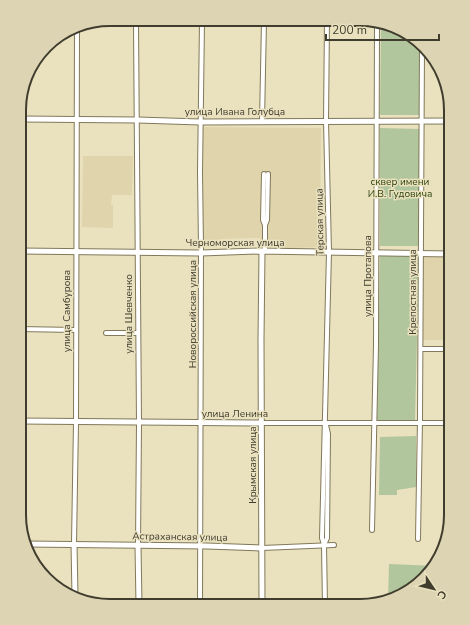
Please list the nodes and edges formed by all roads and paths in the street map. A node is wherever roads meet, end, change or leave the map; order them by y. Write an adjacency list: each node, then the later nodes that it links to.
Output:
1 (136, 26): 10 (street, улица Шевченко)
2 (202, 26): 15 (street, Новороссийская улица)
3 (264, 26): 11 (street)
4 (327, 26): 12 (street, Терская улица)
5 (377, 28): 16 (street, улица Протапова)
6 (76, 33): 9 (street, улица Самбурова)
7 (422, 53): 13 (street, Крепостная улица)
8 (26, 120): 9 (street, улица Ивана Голубца)
9 (76, 120): 10 (street, улица Ивана Голубца); 19 (street, улица Самбурова)
10 (138, 120): 15 (street, улица Ивана Голубца); 20 (street, улица Шевченко)
11 (262, 121): 12 (street, улица Ивана Голубца); 15 (street, улица Ивана Голубца)
12 (326, 121): 16 (street, улица Ивана Голубца); 22 (street, Терская улица)
13 (422, 121): 14 (street, улица Ивана Голубца); 16 (street, улица Ивана Голубца); 25 (street, Крепостная улица)
14 (444, 121)
15 (200, 122): 23 (street, Новороссийская улица)
16 (376, 122): 24 (street, улица Протапова)
17 (266, 174): 21 (street, Крымская улица)
18 (26, 251): 19 (street, Черноморская улица)
19 (76, 251): 20 (street, Черноморская улица); 28 (street, улица Самбурова)
20 (138, 252): 23 (street, Черноморская улица); 30 (street, улица Шевченко)
21 (264, 252): 22 (street, Черноморская улица); 23 (street, Черноморская улица); 37 (street, Крымская улица)
22 (329, 252): 24 (street, Черноморская улица); 39 (street, Терская улица)
23 (201, 253): 36 (street, Новороссийская улица)
24 (376, 253): 25 (street, Черноморская улица); 40 (street, улица Протапова)
25 (421, 254): 26 (street, Черноморская улица); 31 (street, Крепостная улица)
26 (444, 254)
27 (26, 329): 28 (street)
28 (76, 330): 34 (street, улица Самбурова)
29 (106, 332): 30 (street)
30 (138, 333): 35 (street, улица Шевченко)
31 (421, 349): 32 (street); 38 (street, Крепостная улица)
32 (444, 349)
33 (26, 421): 34 (street, улица Ленина)
34 (76, 422): 35 (street, улица Ленина); 45 (street, улица Самбурова)
35 (140, 423): 36 (street, улица Ленина); 48 (street, улица Шевченко)
36 (200, 423): 37 (street, улица Ленина); 49 (street, Новороссийская улица)
37 (262, 423): 39 (street, улица Ленина); 50 (street, Крымская улица)
38 (420, 423): 40 (street, улица Ленина); 41 (street, улица Ленина); 43 (street, Крепостная улица)
39 (325, 424): 40 (street, улица Ленина); 46 (street, Терская улица)
40 (375, 424): 42 (street, улица Протапова)
41 (444, 424)
42 (372, 530)
43 (418, 539)
44 (31, 544): 45 (street, Астраханская улица)
45 (74, 544): 48 (street, Астраханская улица); 51 (street, улица Самбурова)
46 (324, 545): 47 (street, Астраханская улица); 50 (street, Астраханская улица); 55 (street, Терская улица)
47 (334, 545)
48 (138, 546): 49 (street, Астраханская улица); 52 (street, улица Шевченко)
49 (200, 546): 50 (street, Астраханская улица); 53 (street, Новороссийская улица)
50 (262, 548): 54 (street, Крымская улица)
51 (75, 591)
52 (138, 599)
53 (200, 599)
54 (262, 599)
55 (325, 599)

